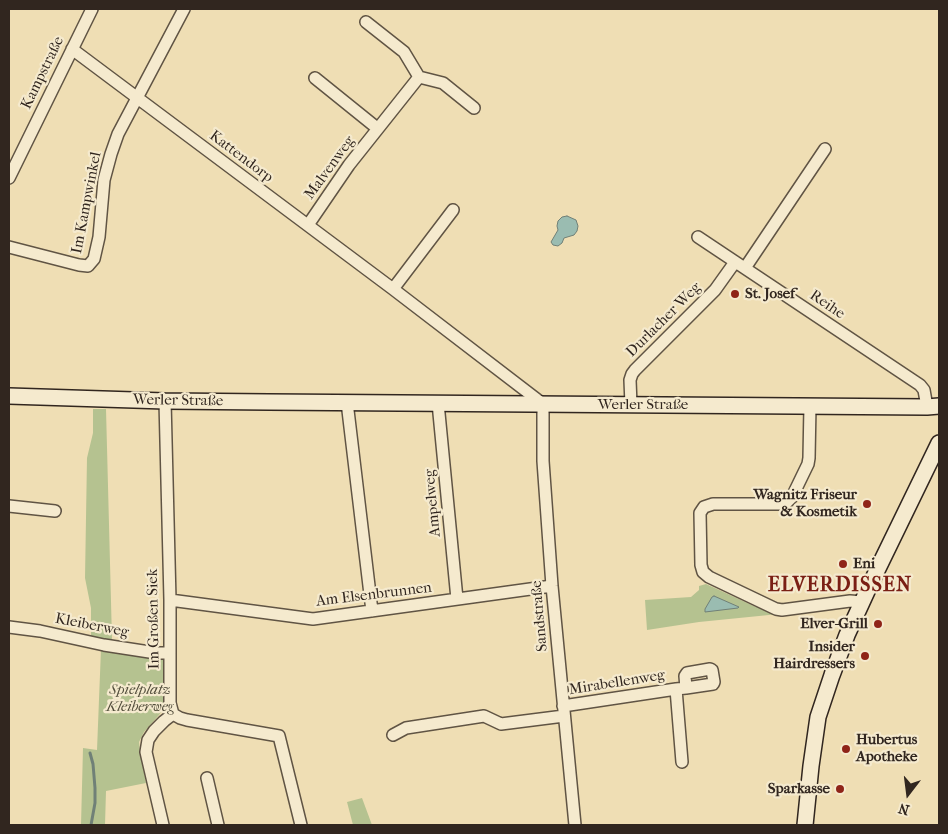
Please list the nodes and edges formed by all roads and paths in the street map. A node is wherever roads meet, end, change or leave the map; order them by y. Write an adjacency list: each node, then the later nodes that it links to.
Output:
1 (92, 9): 4 (street, Kampstraße)
2 (184, 9): 7 (street)
3 (366, 22): 5 (street)
4 (72, 49): 7 (street, Kattendorp); 11 (street, Kampstraße)
5 (418, 77): 8 (street); 9 (street, Malvenweg)
6 (315, 78): 9 (street)
7 (136, 98): 13 (street, Kattendorp); 15 (street, Im Kampwinkel)
8 (474, 108)
9 (378, 128): 13 (street, Malvenweg)
10 (825, 148): 17 (street)
11 (9, 178)
12 (453, 210): 18 (street)
13 (308, 225): 18 (street, Kattendorp)
14 (698, 237): 16 (street, Reihe)
15 (9, 247)
16 (735, 262): 17 (street, Reihe); 24 (street, Durlacher Weg)
17 (745, 268): 26 (street, Reihe)
18 (393, 289): 23 (street, Kattendorp)
19 (9, 396): 20 (main road, Werler Straße)
20 (165, 401): 21 (main road, Werler Straße); 32 (street, Im Großen Siek)
21 (347, 402): 22 (main road, Werler Straße); 34 (street)
22 (438, 403): 23 (main road, Werler Straße); 31 (street, Ampelweg)
23 (543, 404): 24 (main road, Werler Straße); 30 (street, Sandstraße)
24 (631, 405): 25 (main road, Werler Straße)
25 (810, 406): 26 (main road, Werler Straße); 33 (street)
26 (933, 407)
27 (939, 443): 33 (main road)
28 (9, 506): 29 (street)
29 (55, 511)
30 (552, 586): 31 (street, Am Elsenbrunnen); 37 (street, Sandstraße)
31 (457, 599): 34 (street, Am Elsenbrunnen)
32 (170, 600): 34 (street, Am Elsenbrunnen); 36 (street, Im Großen Siek)
33 (862, 602): 46 (main road)
34 (372, 610)
35 (9, 627): 36 (street, Kleiberweg)
36 (170, 653): 38 (street, Im Großen Siek)
37 (564, 711): 39 (street, Mirabellenweg); 40 (street, Mirabellenweg); 45 (street, Sandstraße)
38 (173, 714): 42 (street); 44 (street)
39 (393, 735)
40 (682, 762)
41 (207, 778): 43 (street)
42 (163, 825)
43 (218, 825)
44 (301, 825)
45 (575, 825)
46 (805, 825)

